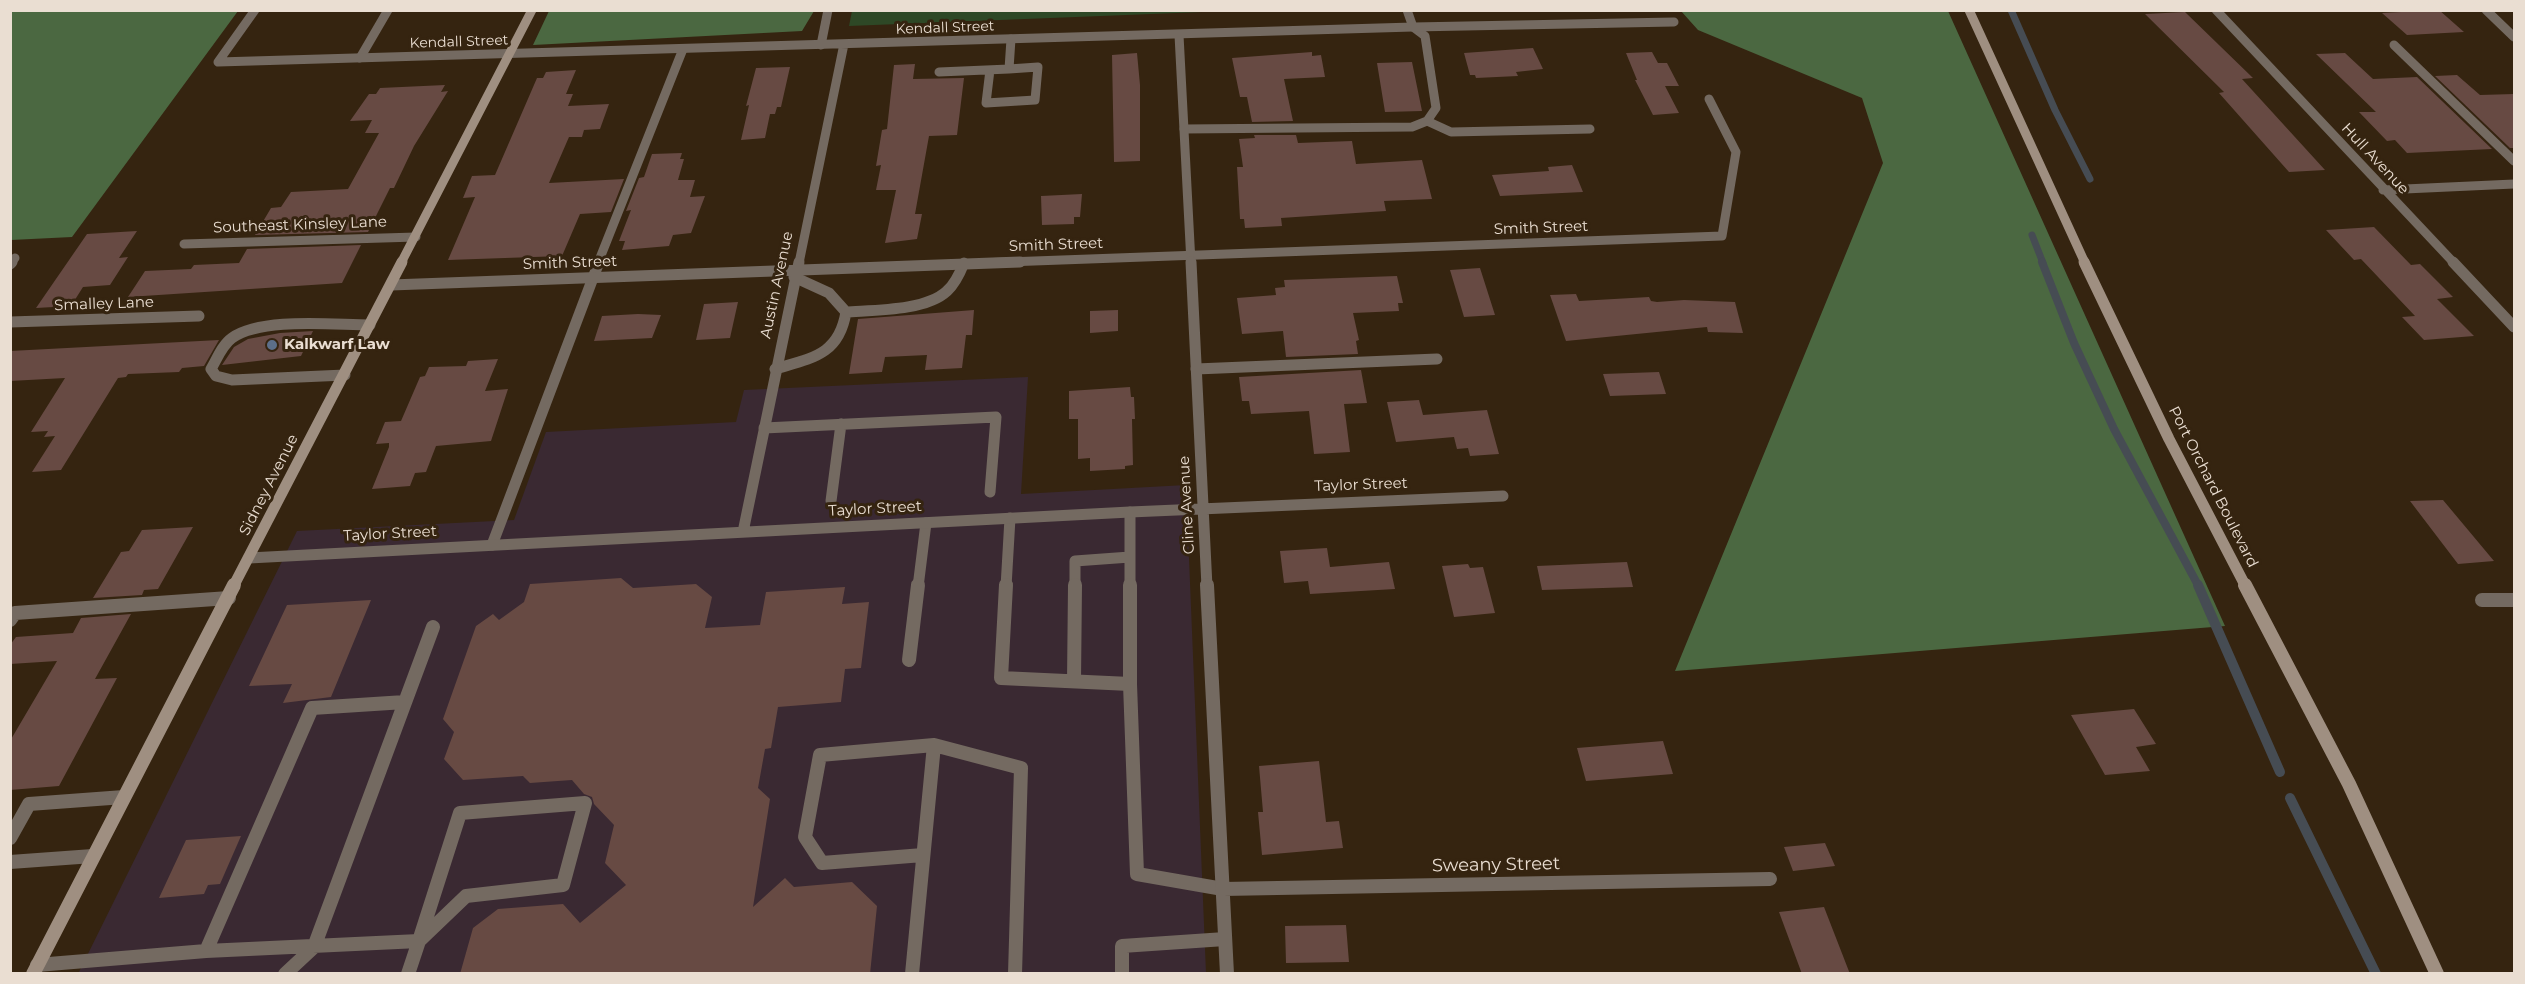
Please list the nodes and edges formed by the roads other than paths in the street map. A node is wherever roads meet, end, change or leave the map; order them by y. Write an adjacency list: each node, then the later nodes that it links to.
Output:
1 (255, 10): 19 (street, Kendall Street)
2 (388, 10): 19 (street)
3 (532, 10): 18 (main road, Sidney Avenue)
4 (828, 10): 15 (street)
5 (1407, 10): 10 (street)
6 (1969, 10): 87 (main road, Port Orchard Boulevard)
7 (2216, 10): 29 (street, Hull Avenue)
8 (2486, 10): 12 (street)
9 (1674, 22): 10 (street, Kendall Street)
10 (1413, 27): 11 (street, Kendall Street); 24 (street)
11 (1179, 34): 13 (street, Kendall Street); 25 (street, Cline Avenue)
12 (2514, 37)
13 (1011, 39): 14 (street, Kendall Street); 20 (street)
14 (844, 44): 15 (street, Kendall Street); 34 (street, Austin Avenue)
15 (821, 45): 17 (street, Kendall Street)
16 (2394, 45): 27 (street)
17 (683, 49): 18 (street, Kendall Street); 35 (street)
18 (512, 54): 19 (street, Kendall Street); 30 (main road, Sidney Avenue)
19 (360, 58)
20 (1009, 69): 21 (street); 21 (street)
21 (990, 70): 22 (street)
22 (939, 72)
23 (1709, 99): 32 (street, Smith Street)
24 (1427, 121): 25 (street); 26 (street)
25 (1184, 129): 32 (street, Cline Avenue)
26 (1590, 129)
27 (2514, 161)
28 (2514, 184): 29 (street)
29 (2384, 189): 41 (street, Hull Avenue)
30 (416, 237): 31 (street, Southeast Kinsley Lane); 36 (main road, Sidney Avenue)
31 (184, 244)
32 (1190, 256): 33 (street, Smith Street); 44 (street, Cline Avenue)
33 (964, 263): 34 (street, Smith Street); 37 (street)
34 (795, 273): 35 (street, Smith Street); 37 (street); 43 (street, Austin Avenue)
35 (593, 277): 36 (street, Smith Street); 56 (street)
36 (391, 285): 40 (main road, Sidney Avenue)
37 (846, 312): 43 (street)
38 (199, 316): 39 (street, Smalley Lane)
39 (10, 322)
40 (370, 325): 45 (main road, Sidney Avenue); 45 (street)
41 (2514, 327)
42 (1437, 359): 44 (street)
43 (776, 369): 47 (street, Austin Avenue)
44 (1196, 369): 51 (street, Cline Avenue)
45 (345, 375): 58 (main road, Sidney Avenue)
46 (841, 424): 47 (street); 48 (street); 50 (street)
47 (764, 428): 55 (street, Austin Avenue)
48 (990, 492)
49 (1503, 496): 51 (street, Taylor Street)
50 (831, 501)
51 (1203, 508): 52 (street, Taylor Street); 75 (street, Cline Avenue)
52 (1130, 512): 53 (street, Taylor Street); 57 (street)
53 (1010, 518): 54 (street, Taylor Street); 65 (street)
54 (926, 523): 55 (street, Taylor Street); 64 (street)
55 (743, 532): 56 (street, Taylor Street)
56 (492, 545): 58 (street, Taylor Street)
57 (1130, 557): 65 (street); 66 (street)
58 (249, 558): 59 (main road, Sidney Avenue)
59 (229, 598): 62 (street); 69 (main road, Sidney Avenue)
60 (2482, 600): 61 (street)
61 (2514, 600)
62 (10, 620)
63 (433, 627): 67 (street)
64 (909, 660)
65 (1074, 681): 66 (street)
66 (1130, 684): 75 (street, Sweany Street)
67 (405, 702): 78 (street); 79 (street)
68 (934, 745): 71 (street); 71 (street); 84 (street)
69 (124, 797): 70 (street); 72 (main road, Sidney Avenue)
70 (10, 838)
71 (923, 855): 83 (street)
72 (93, 856): 73 (street); 80 (main road, Sidney Avenue)
73 (10, 862)
74 (1770, 879): 75 (street, Sweany Street)
75 (1223, 889): 76 (street, Cline Avenue)
76 (1225, 939): 85 (street); 86 (street, Cline Avenue)
77 (419, 940): 77 (street); 78 (street); 82 (street)
78 (314, 946): 79 (street); 81 (street)
79 (206, 951): 80 (street)
80 (35, 969)
81 (285, 974)
82 (408, 974)
83 (912, 974)
84 (1015, 974)
85 (1122, 974)
86 (1227, 974)
87 (2437, 974)

